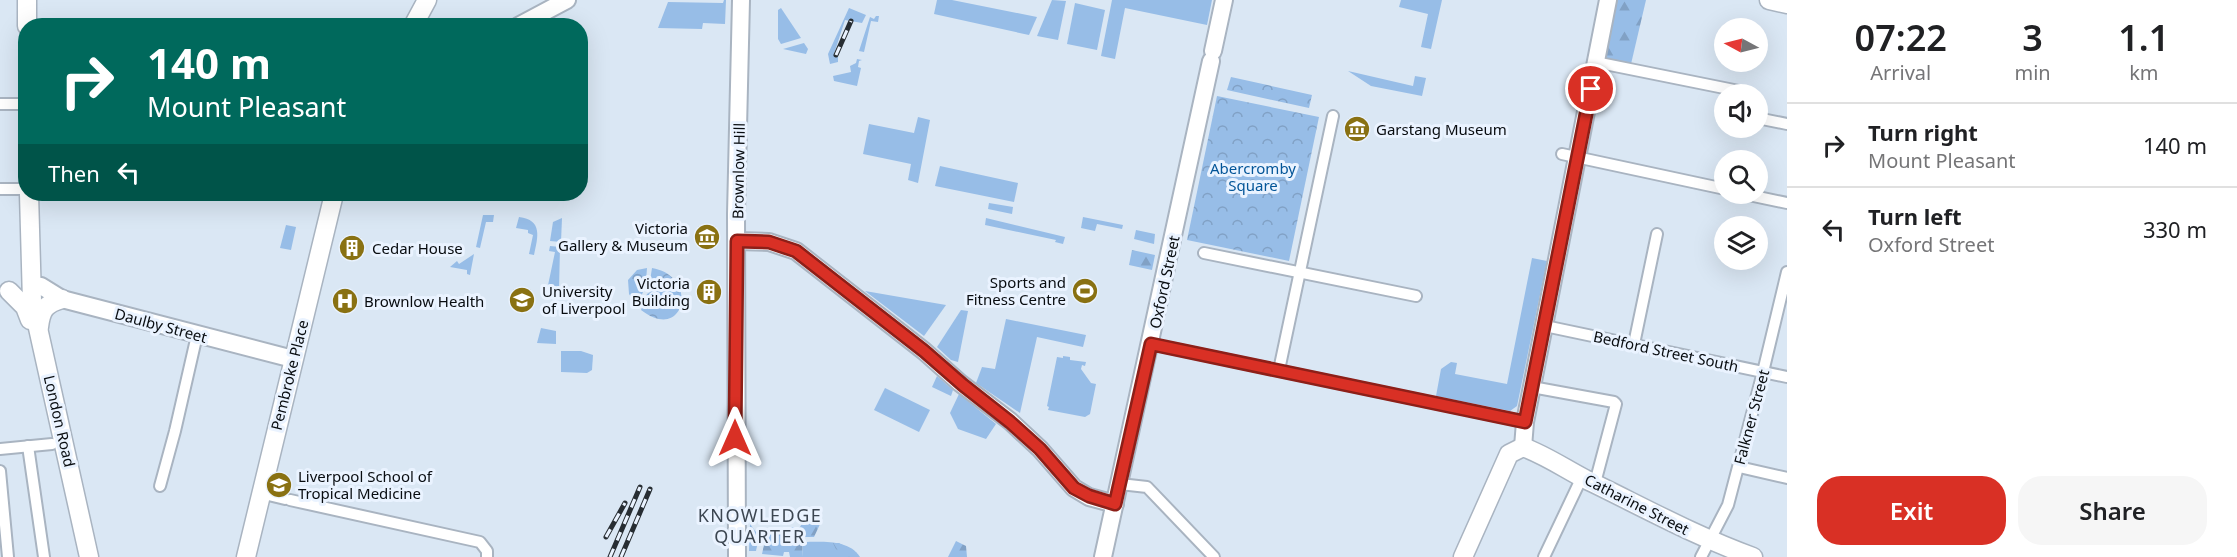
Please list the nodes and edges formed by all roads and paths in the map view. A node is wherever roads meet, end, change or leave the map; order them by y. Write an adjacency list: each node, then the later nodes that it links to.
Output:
1 (27, 0): 9 (main road)
2 (427, 0): 10 (main road)
3 (567, 0): 11 (street)
4 (741, 0): 28 (street, Brownlow Hill)
5 (1224, 0): 39 (street, Oxford Street)
6 (1608, 0): 12 (street)
7 (1768, 0): 8 (main road)
8 (1787, 4)
9 (27, 18)
10 (417, 18)
11 (533, 18)
12 (1595, 62): 13 (street); 19 (street)
13 (1714, 86)
14 (0, 104): 15 (street)
15 (18, 104)
16 (1333, 116): 30 (street)
17 (1768, 120): 18 (street)
18 (1787, 124)
19 (1570, 156): 20 (street); 36 (street)
20 (1714, 187)
21 (0, 189): 22 (street)
22 (18, 189)
23 (1768, 199): 26 (street)
24 (29, 201): 32 (main road, London Road)
25 (332, 201): 41 (main road, Pembroke Place)
26 (1787, 203)
27 (1657, 234): 40 (street)
28 (737, 241): 58 (street); 65 (street, Brownlow Hill)
29 (1204, 253): 30 (street)
30 (1300, 272): 34 (street); 42 (street)
31 (1787, 272): 43 (street, Falkner Street)
32 (31, 285): 33 (main road); 35 (street, Daulby Street); 37 (main road, London Road)
33 (4, 290): 37 (main road)
34 (1416, 296)
35 (62, 299): 37 (main road); 38 (street, Daulby Street)
36 (1545, 326): 40 (street, Bedford Street South); 45 (street)
37 (39, 335): 62 (main road, London Road)
38 (197, 335): 41 (street, Daulby Street); 56 (street)
39 (1151, 344): 42 (street); 55 (street, Oxford Street)
40 (1634, 344): 43 (street, Bedford Street South)
41 (293, 359): 57 (main road, Pembroke Place)
42 (1279, 370): 46 (street)
43 (1763, 372): 44 (street, Bedford Street South); 51 (street, Falkner Street)
44 (1787, 377)
45 (1532, 387): 46 (street); 54 (street)
46 (1525, 422): 49 (street)
47 (52, 444): 48 (street)
48 (28, 446): 50 (street); 61 (street)
49 (1523, 447): 54 (main road, Catharine Street); 68 (main road)
50 (0, 449)
51 (1739, 466): 53 (street); 59 (street, Falkner Street)
52 (0, 471): 60 (street)
53 (1787, 478)
54 (1588, 480): 59 (main road, Catharine Street); 69 (street)
55 (1120, 484): 58 (street, Oxford Street); 67 (street)
56 (160, 486)
57 (260, 493): 63 (main road, Pembroke Place); 64 (street)
58 (1115, 504): 66 (street, Oxford Street)
59 (1705, 549): 70 (main road, Catharine Street)
60 (8, 557)
61 (44, 557)
62 (89, 557)
63 (246, 557)
64 (487, 557)
65 (737, 557)
66 (1103, 557)
67 (1214, 557)
68 (1462, 557)
69 (1544, 557)
70 (1753, 557)

